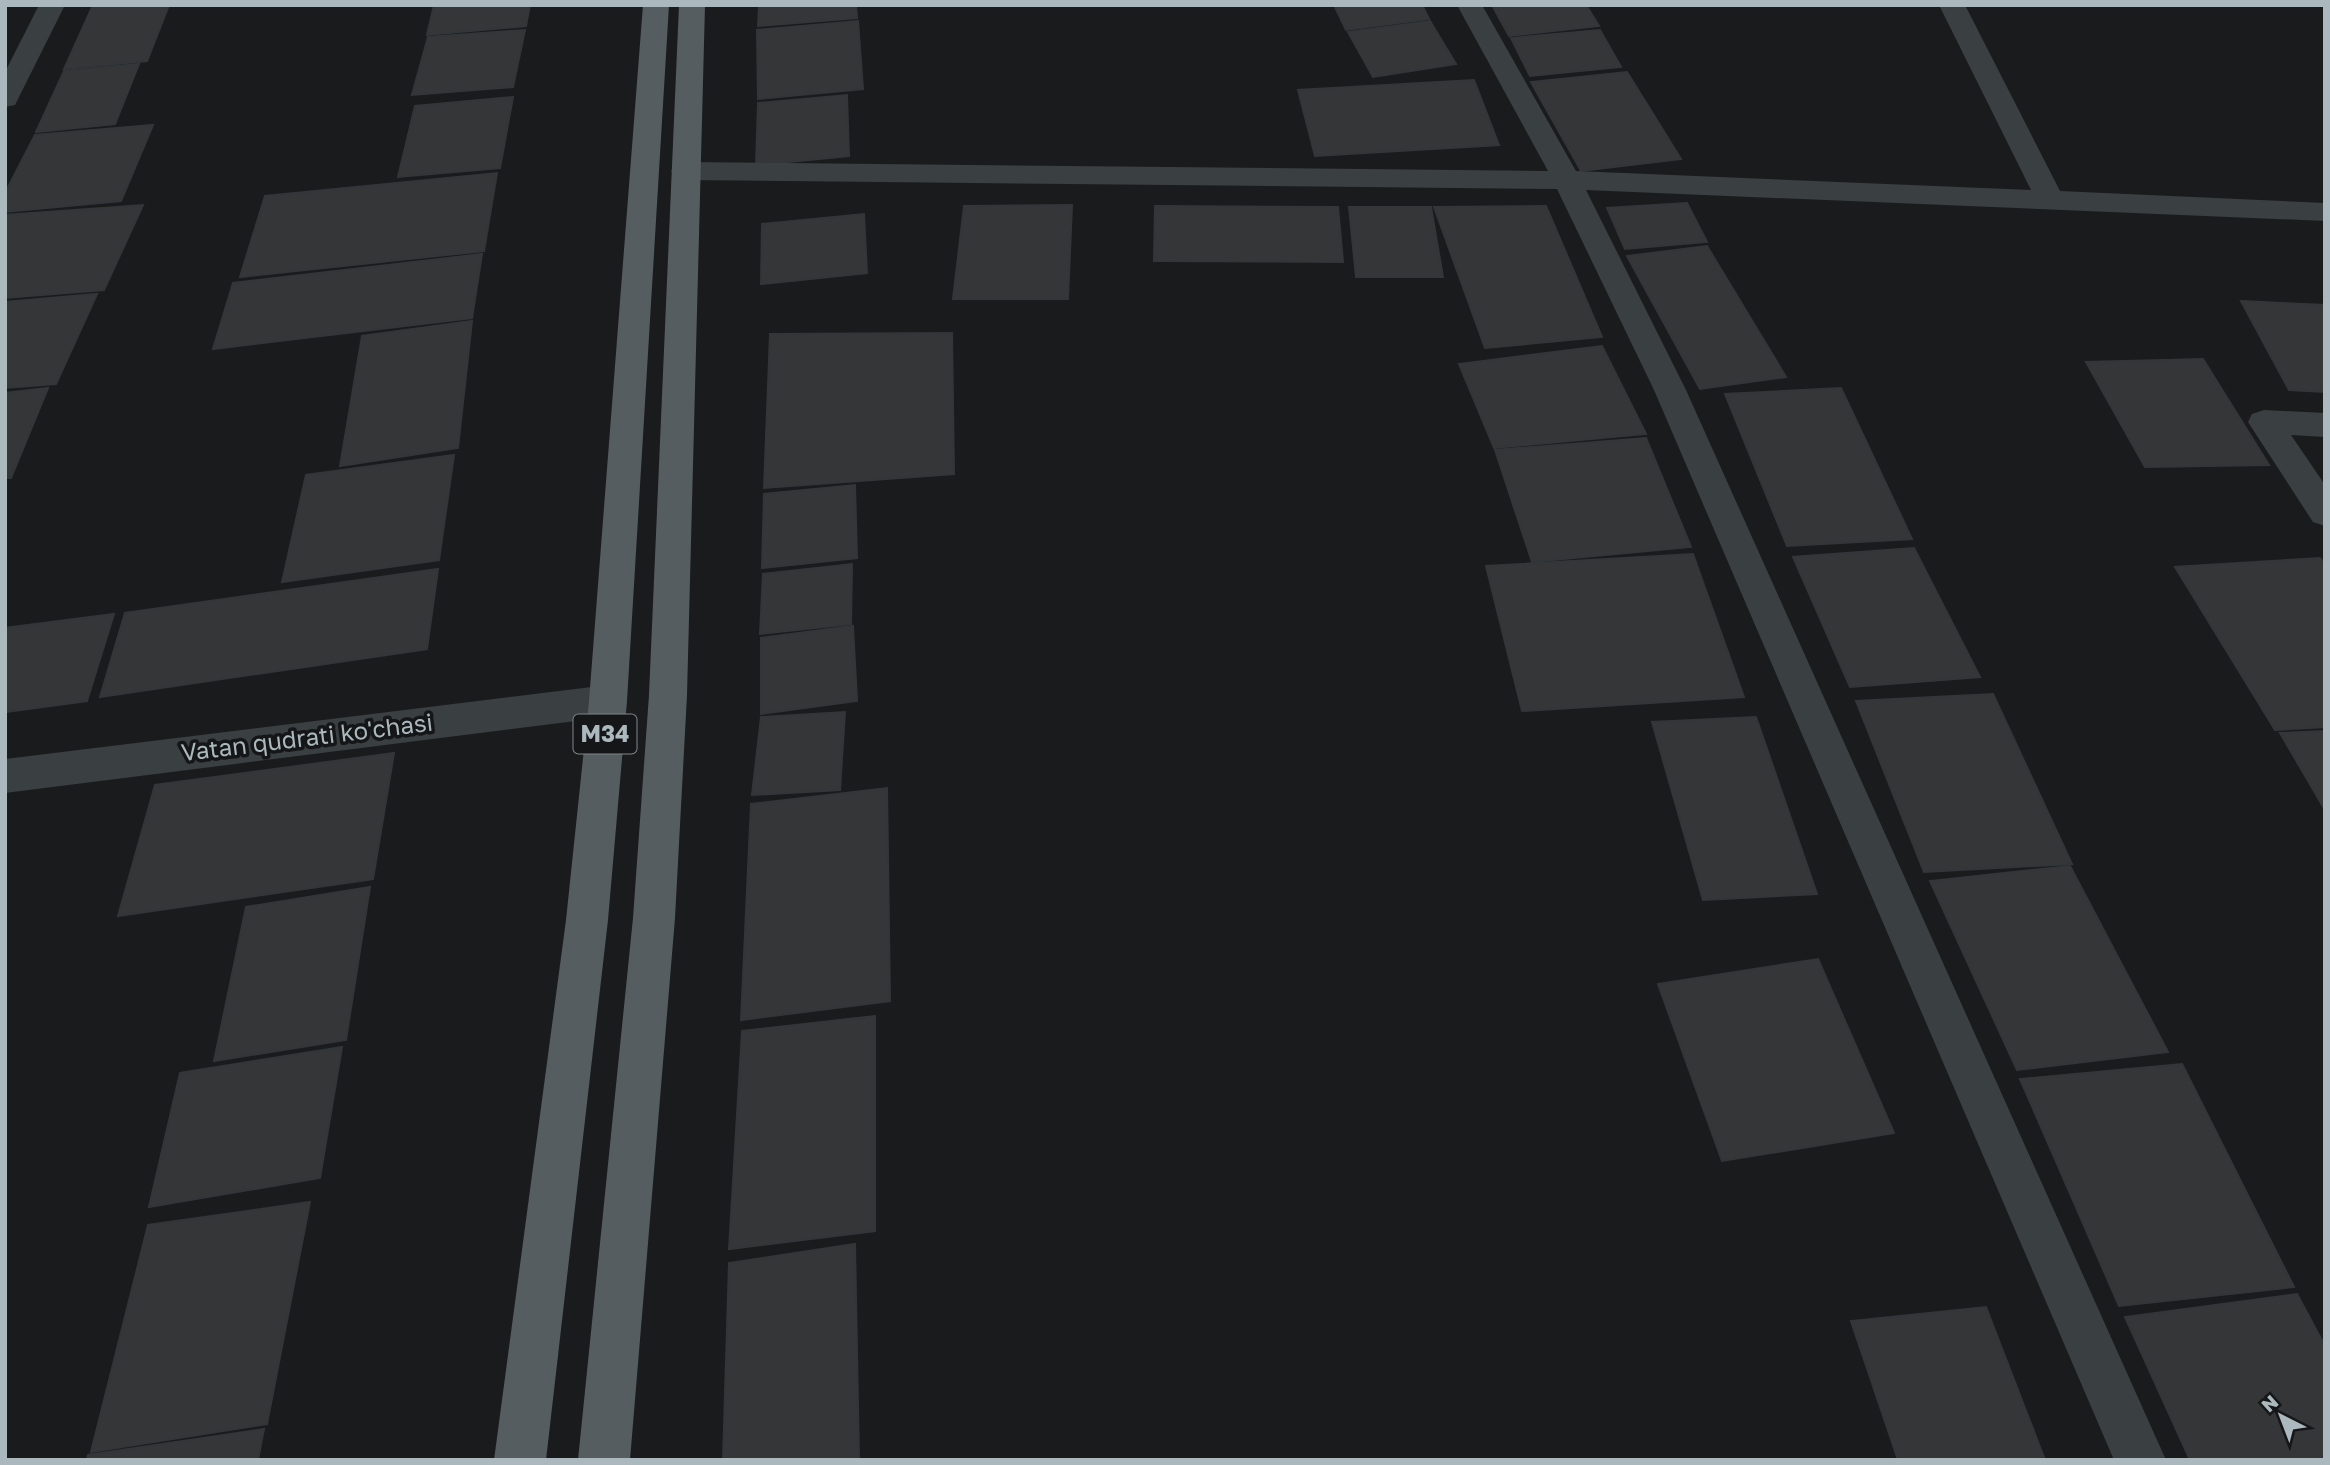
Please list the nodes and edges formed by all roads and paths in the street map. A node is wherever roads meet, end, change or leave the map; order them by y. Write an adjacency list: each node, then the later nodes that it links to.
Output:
1 (52, 5): 6 (street)
2 (656, 5): 13 (main road, M34)
3 (692, 5): 7 (main road, M34)
4 (1469, 5): 8 (street)
5 (1952, 5): 9 (street)
6 (5, 99)
7 (685, 171): 8 (street); 16 (main road, M34)
8 (1567, 180): 9 (street); 17 (street)
9 (2050, 200): 10 (street)
10 (2325, 212)
11 (2325, 425): 12 (street)
12 (2325, 513)
13 (608, 701): 14 (street, Vatan qudrati ko'chasi); 15 (main road, M34)
14 (5, 776)
15 (520, 1460)
16 (604, 1460)
17 (2140, 1460)

